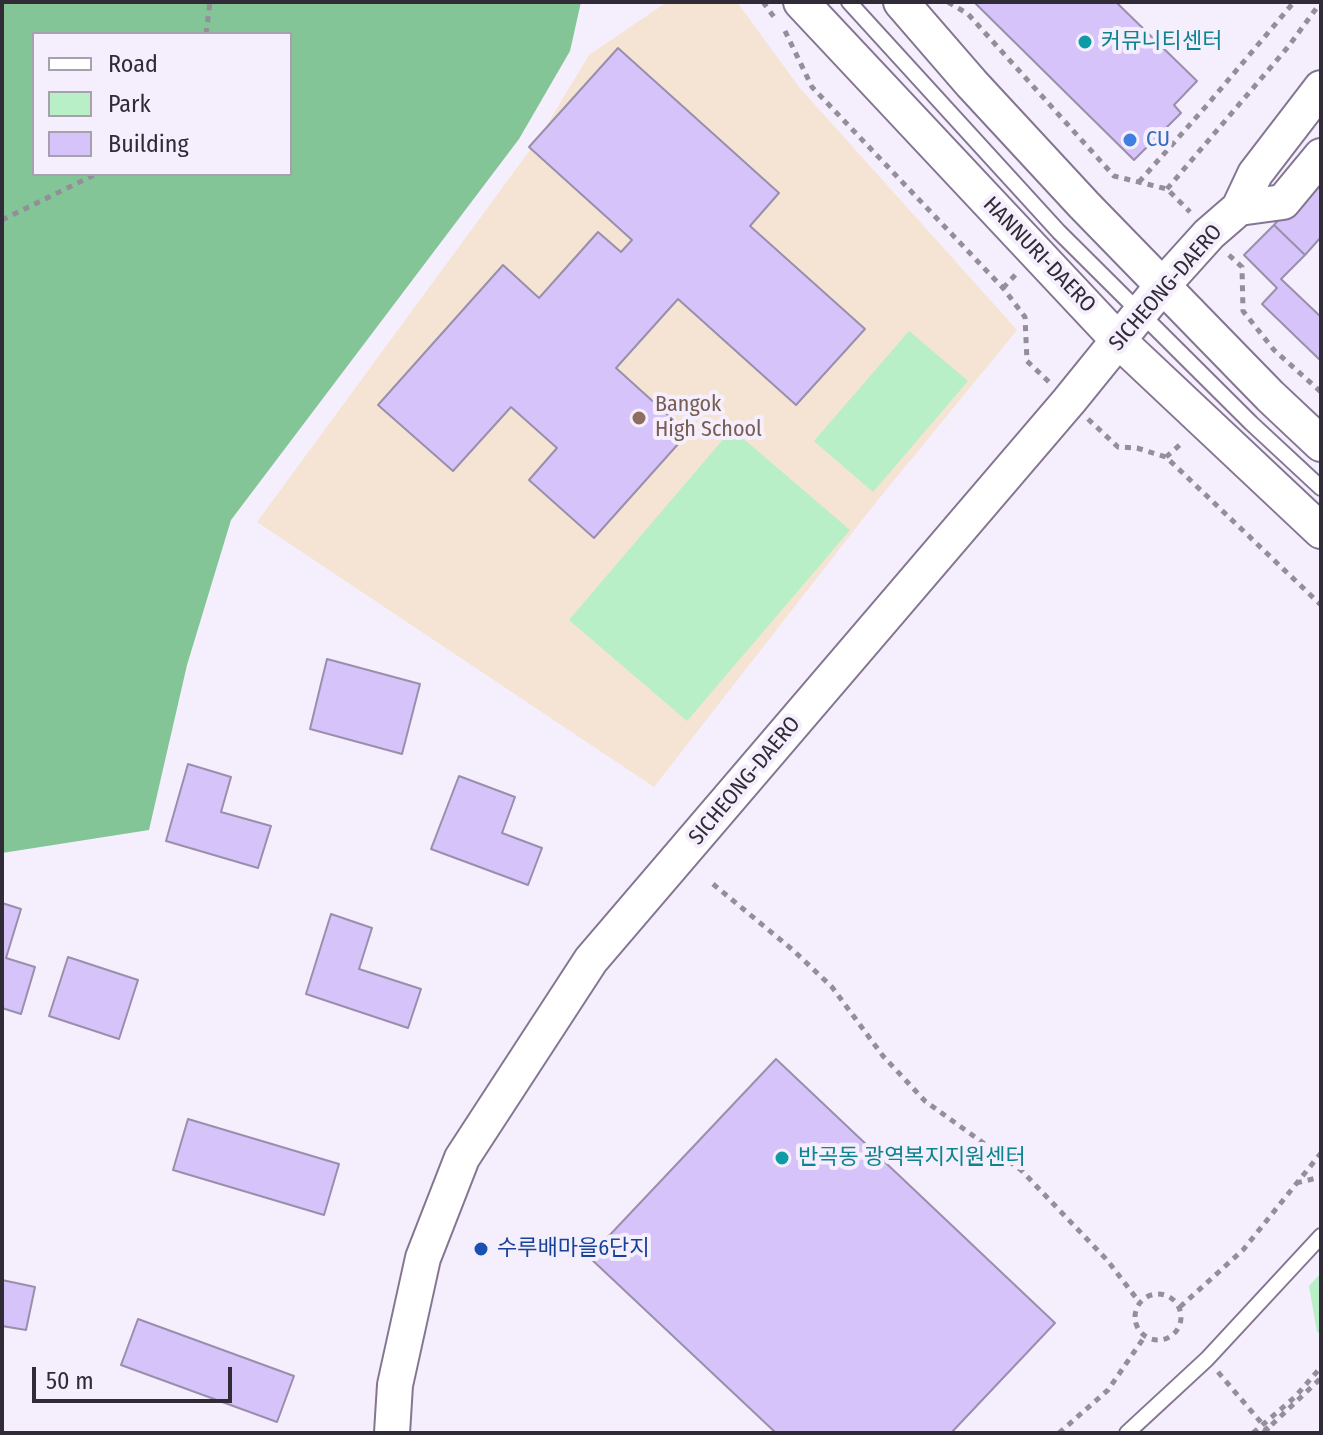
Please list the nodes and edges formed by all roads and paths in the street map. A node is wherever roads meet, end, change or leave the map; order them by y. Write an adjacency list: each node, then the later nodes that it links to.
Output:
1 (210, 2): 9 (path)
2 (763, 2): 21 (path)
3 (801, 2): 20 (street, HANNURI-DAERO)
4 (849, 2): 19 (lane)
5 (901, 2): 18 (street)
6 (948, 2): 13 (path)
7 (1294, 2): 13 (path)
8 (1321, 2): 14 (path)
9 (206, 32)
10 (1321, 88): 15 (street, SICHEONG-DAERO)
11 (1321, 156): 15 (street, SICHEONG-DAERO)
12 (92, 176): 16 (path)
13 (1139, 182): 14 (path)
14 (1167, 189): 17 (path)
15 (1239, 208): 17 (street, SICHEONG-DAERO)
16 (2, 220)
17 (1209, 234): 18 (street, SICHEONG-DAERO); 22 (path)
18 (1163, 285): 19 (street, SICHEONG-DAERO); 23 (street)
19 (1141, 313): 20 (street, SICHEONG-DAERO); 25 (lane)
20 (1119, 341): 26 (street, HANNURI-DAERO); 40 (street, SICHEONG-DAERO)
21 (1027, 361)
22 (1321, 392)
23 (1321, 444)
24 (1118, 447): 27 (path)
25 (1321, 488)
26 (1321, 531)
27 (1321, 605)
28 (713, 884): 33 (path)
29 (1321, 1153): 31 (path)
30 (1321, 1177): 31 (path)
31 (1295, 1183): 34 (path)
32 (1321, 1236): 36 (lane)
33 (1140, 1303): 34 (path); 35 (path)
34 (1180, 1307): 35 (path)
35 (1145, 1336): 41 (path)
36 (1207, 1359): 39 (path); 42 (lane)
37 (1321, 1367): 39 (path)
38 (1321, 1378): 39 (path)
39 (1266, 1430): 43 (path)
40 (392, 1433)
41 (1059, 1433)
42 (1127, 1433)
43 (1253, 1433)

